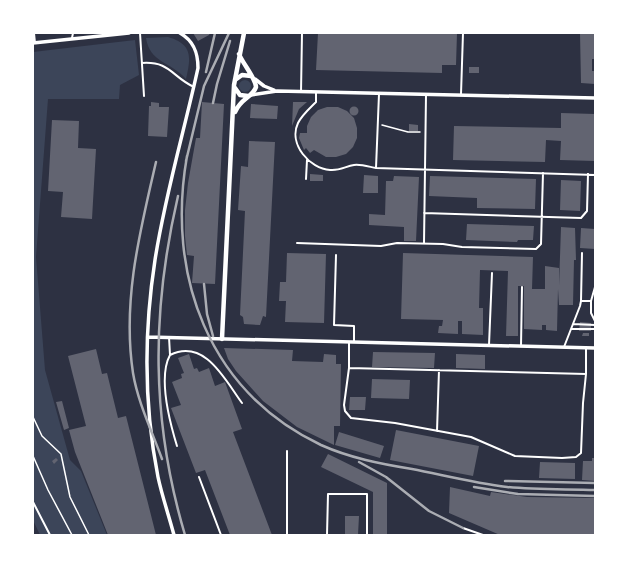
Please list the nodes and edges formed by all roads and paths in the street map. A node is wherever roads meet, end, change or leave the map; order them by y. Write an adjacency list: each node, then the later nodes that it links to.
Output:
1 (34, 33): 9 (lane)
2 (129, 33): 8 (street)
3 (140, 33): 11 (lane)
4 (180, 33): 14 (street)
5 (244, 33): 10 (street)
6 (302, 33): 16 (lane)
7 (463, 33): 22 (lane)
8 (73, 35): 9 (street)
9 (34, 43)
10 (239, 54): 12 (street); 13 (street)
11 (142, 63): 14 (lane); 21 (lane)
12 (253, 78): 13 (street); 15 (street); 19 (street)
13 (234, 85): 19 (street); 24 (street)
14 (194, 87): 50 (street)
15 (277, 91): 16 (street); 19 (street)
16 (301, 92): 17 (street)
17 (316, 92): 18 (street); 27 (lane)
18 (379, 94): 20 (street); 25 (lane)
19 (250, 95): 24 (street)
20 (426, 95): 22 (street); 26 (lane)
21 (144, 96)
22 (461, 96): 23 (street)
23 (595, 98)
24 (234, 114): 52 (street)
25 (378, 123): 26 (path); 28 (lane)
26 (426, 132): 29 (lane)
27 (307, 159): 28 (lane); 33 (lane)
28 (376, 168): 29 (lane)
29 (425, 170): 30 (lane); 34 (lane)
30 (543, 173): 31 (lane); 35 (lane)
31 (588, 174): 32 (lane); 35 (lane)
32 (595, 174)
33 (306, 179)
34 (424, 214): 35 (lane); 37 (lane)
35 (542, 216): 37 (lane)
36 (297, 243): 37 (lane)
37 (424, 243)
38 (582, 253): 43 (lane)
39 (336, 255): 54 (lane)
40 (492, 273): 55 (lane)
41 (522, 287): 56 (lane)
42 (595, 287): 44 (lane)
43 (581, 301): 44 (lane); 46 (lane)
44 (591, 301): 45 (lane)
45 (595, 321)
46 (573, 324): 47 (lane); 48 (lane)
47 (595, 325)
48 (571, 329): 49 (lane); 57 (lane)
49 (595, 329)
50 (148, 337): 51 (street); 76 (street)
51 (169, 337): 52 (street); 60 (lane)
52 (222, 339): 53 (street)
53 (349, 342): 54 (street); 61 (lane)
54 (354, 342): 55 (street)
55 (489, 345): 56 (street)
56 (521, 346): 57 (street)
57 (564, 347): 58 (street)
58 (586, 347): 59 (street); 63 (lane)
59 (595, 348)
60 (170, 355): 64 (lane); 67 (lane)
61 (349, 368): 62 (lane); 66 (lane)
62 (439, 370): 63 (lane); 66 (lane)
63 (586, 374): 66 (lane)
64 (242, 403)
65 (33, 417): 75 (path)
66 (437, 431)
67 (177, 446)
68 (287, 451): 78 (lane)
69 (33, 456): 74 (path)
70 (199, 477): 77 (lane)
71 (33, 502): 73 (lane)
72 (463, 528): 81 (lane)
73 (50, 535)
74 (72, 535)
75 (89, 535)
76 (174, 535)
77 (221, 535)
78 (287, 535)
79 (327, 535): 80 (lane)
80 (367, 535)
81 (483, 535)

